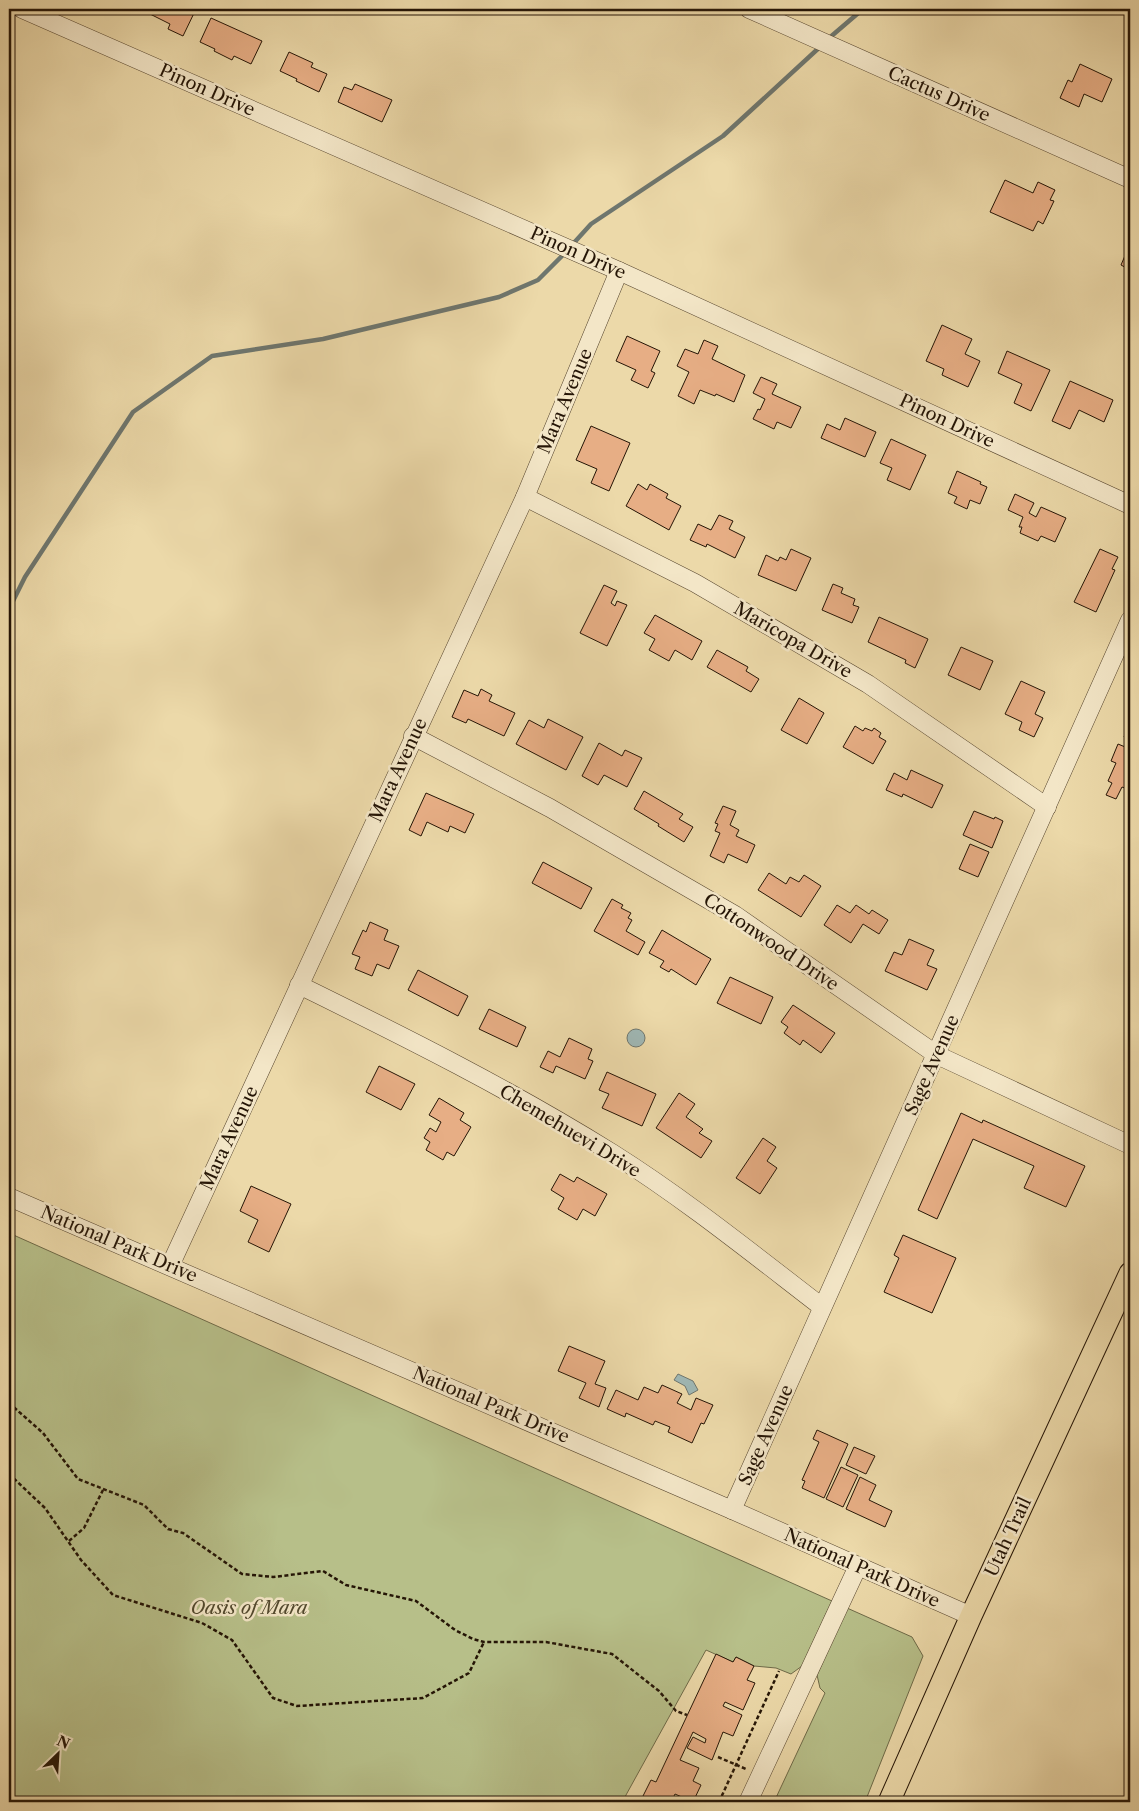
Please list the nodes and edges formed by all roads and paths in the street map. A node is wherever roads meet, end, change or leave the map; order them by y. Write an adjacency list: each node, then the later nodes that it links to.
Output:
1 (22, 9): 4 (street, Pinon Drive)
2 (749, 9): 3 (street, Cactus Drive)
3 (1130, 178)
4 (619, 271): 5 (street, Mara Avenue); 6 (street, Pinon Drive)
5 (525, 497): 8 (street, Mara Avenue); 9 (street, Maricopa Drive)
6 (1130, 504)
7 (1130, 620): 9 (street, Sage Avenue)
8 (413, 736): 10 (street, Mara Avenue); 11 (street, Cottonwood Drive)
9 (1047, 807): 11 (street, Sage Avenue)
10 (299, 985): 14 (street, Mara Avenue); 16 (street, Chemehuevi Drive)
11 (937, 1055): 12 (street, Cottonwood Drive); 16 (street, Sage Avenue)
12 (1130, 1145)
13 (9, 1197): 14 (street, National Park Drive)
14 (170, 1266): 20 (street, National Park Drive)
15 (1130, 1273): 23 (main road, Utah Trail)
16 (822, 1307): 20 (street, Sage Avenue)
17 (9, 1403): 19 (path)
18 (9, 1474): 21 (path)
19 (103, 1490): 21 (path); 24 (path)
20 (732, 1510): 22 (street, National Park Drive)
21 (69, 1541): 24 (path)
22 (858, 1566): 23 (street, National Park Drive); 29 (street)
23 (971, 1616): 32 (main road, Utah Trail)
24 (484, 1642): 26 (path)
25 (779, 1671): 28 (path)
26 (687, 1715)
27 (718, 1757): 28 (path)
28 (736, 1765): 29 (path); 30 (path)
29 (760, 1776): 31 (street)
30 (719, 1802)
31 (748, 1802)
32 (890, 1802)

